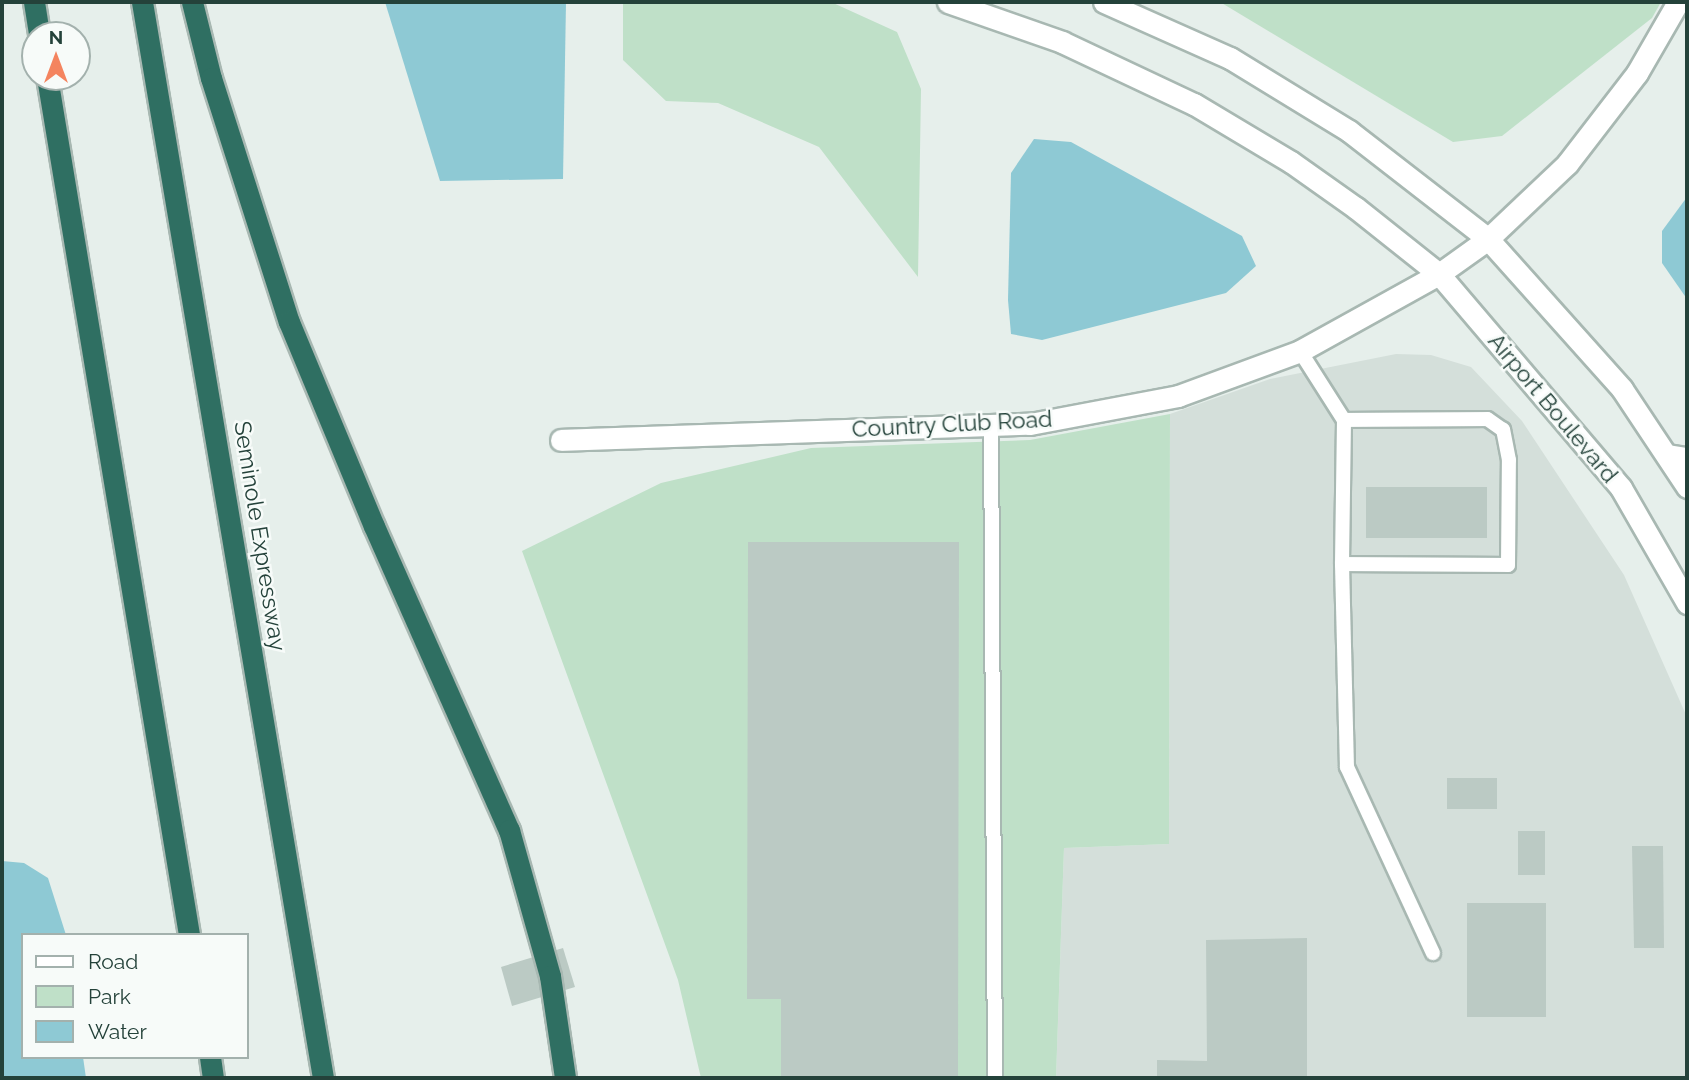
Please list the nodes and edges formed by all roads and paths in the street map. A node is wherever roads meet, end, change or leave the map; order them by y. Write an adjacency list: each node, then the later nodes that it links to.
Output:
1 (34, 2): 7 (highway)
2 (142, 2): 23 (highway, Seminole Expressway)
3 (192, 2): 24 (highway)
4 (948, 2): 10 (main road, Airport Boulevard)
5 (1104, 2): 9 (main road)
6 (1678, 2): 9 (main road)
7 (37, 21)
8 (49, 91): 19 (highway)
9 (1488, 239): 10 (main road); 15 (main road)
10 (1439, 274): 11 (main road, Country Club Road); 18 (main road, Airport Boulevard)
11 (1300, 351): 12 (lane); 13 (main road, Country Club Road)
12 (1344, 420): 17 (lane); 17 (lane)
13 (991, 425): 14 (main road, Country Club Road); 25 (lane)
14 (561, 440)
15 (1677, 456): 16 (main road)
16 (1687, 487)
17 (1342, 564): 20 (lane)
18 (1687, 603)
19 (189, 933)
20 (1433, 953)
21 (210, 1059): 22 (highway)
22 (213, 1078)
23 (323, 1078)
24 (565, 1078)
25 (995, 1078)

